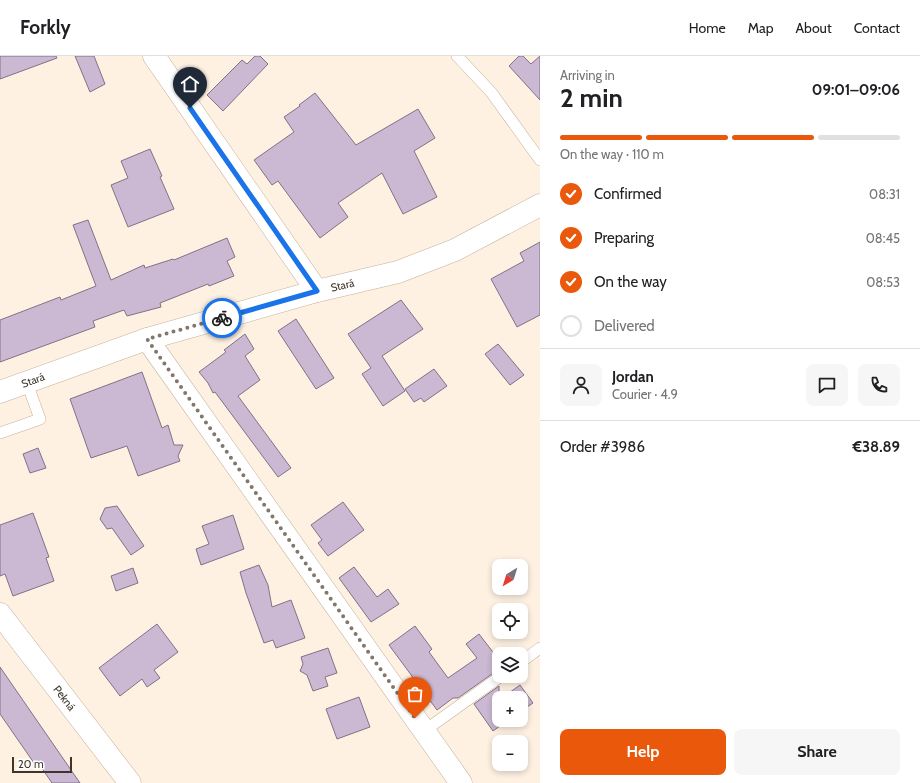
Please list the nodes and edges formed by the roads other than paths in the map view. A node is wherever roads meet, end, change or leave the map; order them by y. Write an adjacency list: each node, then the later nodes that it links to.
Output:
1 (154, 56): 5 (street)
2 (457, 56): 3 (lane)
3 (540, 160)
4 (540, 205): 5 (street, Stará)
5 (317, 291): 6 (street, Stará)
6 (147, 339): 7 (street, Stará); 14 (street)
7 (27, 383): 8 (street, Stará); 9 (lane)
8 (0, 392)
9 (0, 432)
10 (0, 614): 15 (street, Pekná)
11 (540, 648): 12 (lane)
12 (528, 657)
13 (492, 682): 14 (lane)
14 (424, 731): 16 (street)
15 (130, 783)
16 (461, 783)

